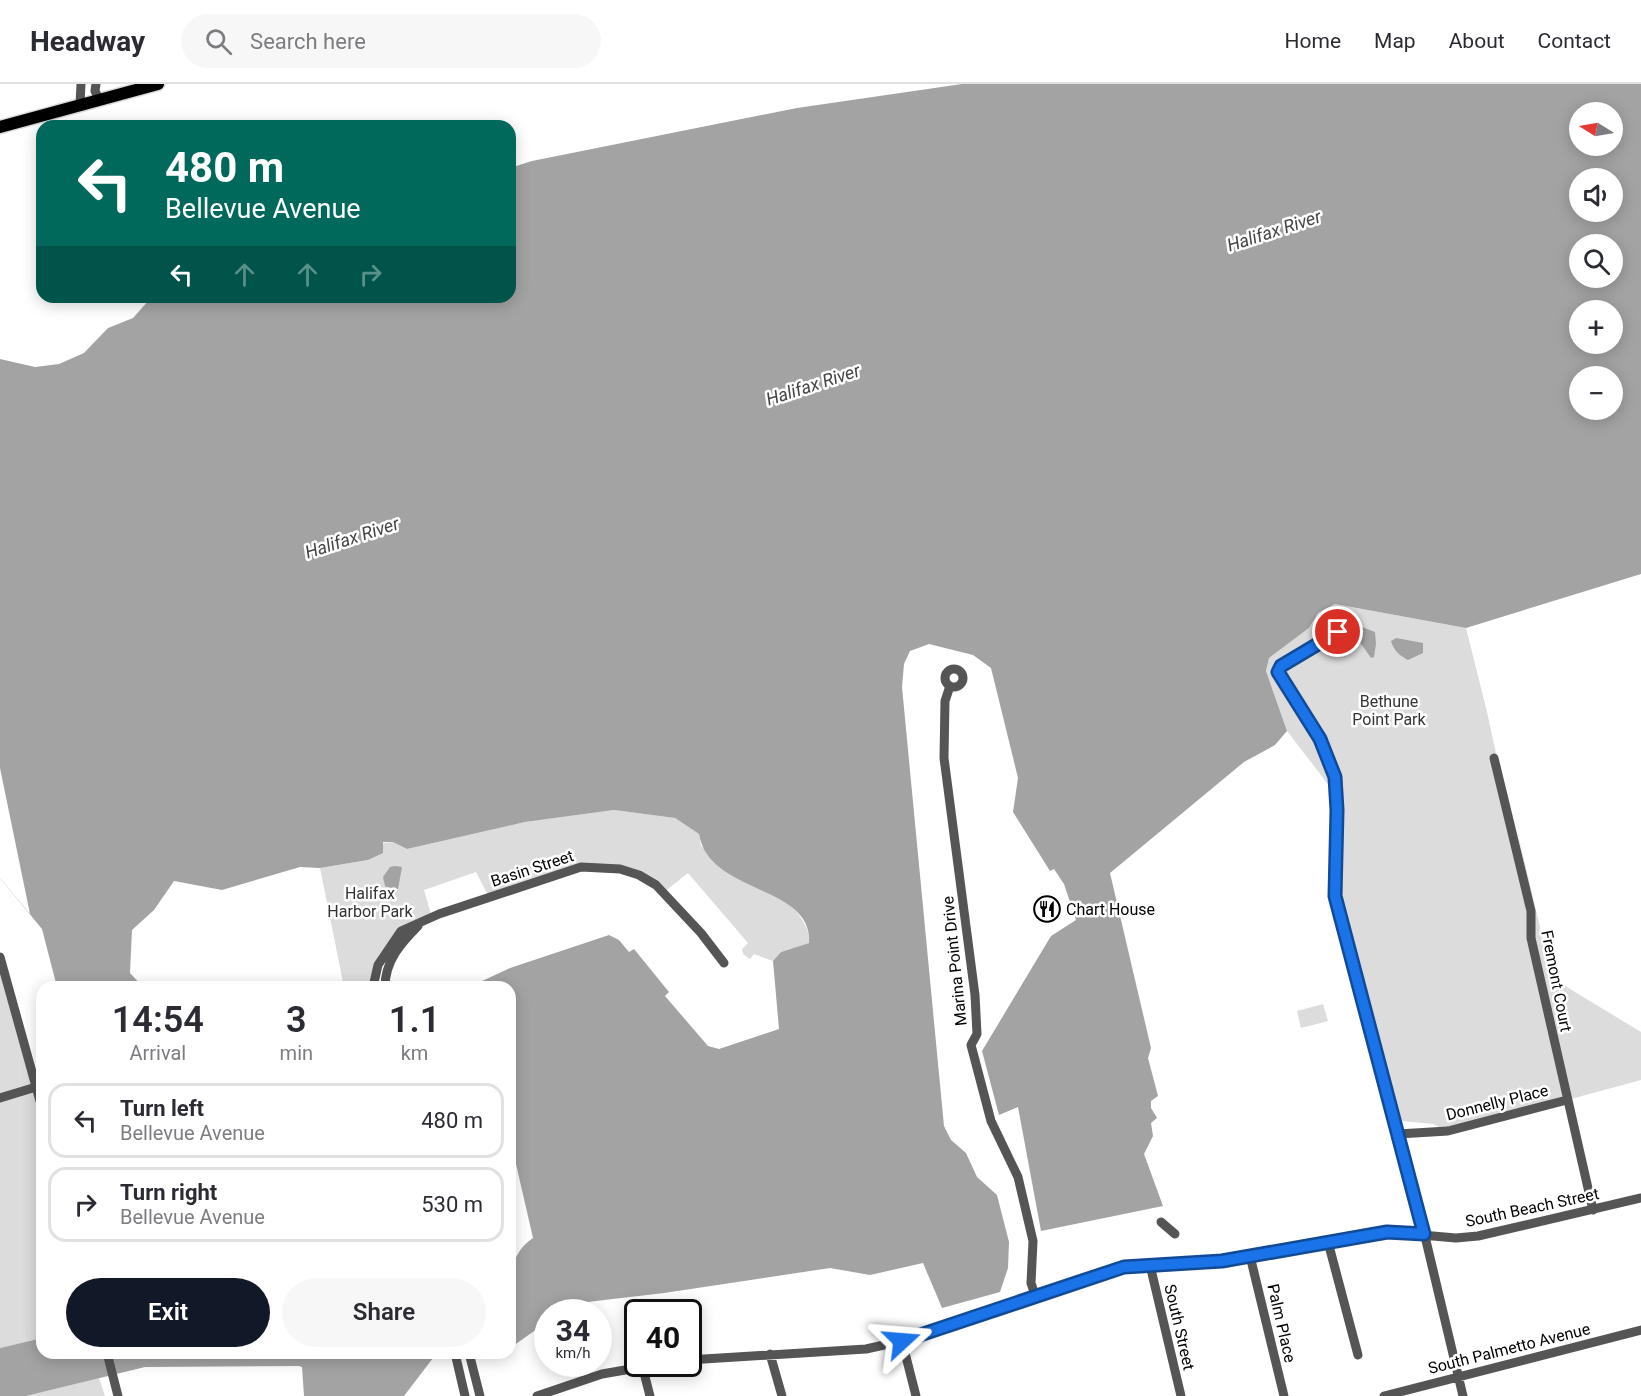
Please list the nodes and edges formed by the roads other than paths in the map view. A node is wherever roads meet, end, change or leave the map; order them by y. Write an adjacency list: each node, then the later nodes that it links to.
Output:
1 (81, 84): 5 (street)
2 (96, 84): 4 (street)
3 (158, 84): 4 (main road)
4 (99, 99): 5 (main road)
5 (80, 104): 6 (main road)
6 (0, 127)
7 (1338, 632): 18 (street)
8 (950, 686): 27 (street, Marina Point Drive)
9 (1494, 759): 17 (street, Fremont Court)
10 (422, 922): 12 (street, Basin Street); 13 (street, Basin Street); 14 (street, Basin Street)
11 (0, 957): 15 (street)
12 (724, 963)
13 (374, 981)
14 (385, 981)
15 (36, 1087): 16 (street)
16 (0, 1098)
17 (1567, 1100): 18 (street, Donnelly Place); 20 (street, Fremont Court)
18 (1398, 1134): 23 (street)
19 (1641, 1198): 20 (street, South Beach Street)
20 (1593, 1210): 23 (street, South Beach Street)
21 (1161, 1222): 22 (street)
22 (1175, 1234)
23 (1424, 1234): 24 (street, South Beach Street); 37 (street)
24 (1328, 1242): 25 (street, South Beach Street); 31 (street)
25 (1250, 1256): 26 (street, South Beach Street); 47 (street, Palm Place)
26 (1150, 1265): 27 (street, South Beach Street); 46 (street, South Street)
27 (1035, 1295): 29 (street, South Beach Street)
28 (1641, 1330): 37 (street, South Palmetto Avenue)
29 (902, 1341): 30 (street, South Beach Street); 45 (street)
30 (770, 1354): 35 (street, South Beach Street); 44 (street)
31 (1358, 1355)
32 (109, 1359): 39 (street)
33 (456, 1359): 40 (street)
34 (471, 1359): 41 (street)
35 (702, 1359)
36 (624, 1369): 42 (street)
37 (1458, 1375): 48 (street, South Palmetto Avenue); 49 (street)
38 (645, 1377): 43 (street)
39 (118, 1396)
40 (465, 1396)
41 (480, 1396)
42 (537, 1396)
43 (650, 1396)
44 (782, 1396)
45 (916, 1396)
46 (1181, 1396)
47 (1284, 1396)
48 (1384, 1396)
49 (1463, 1396)

